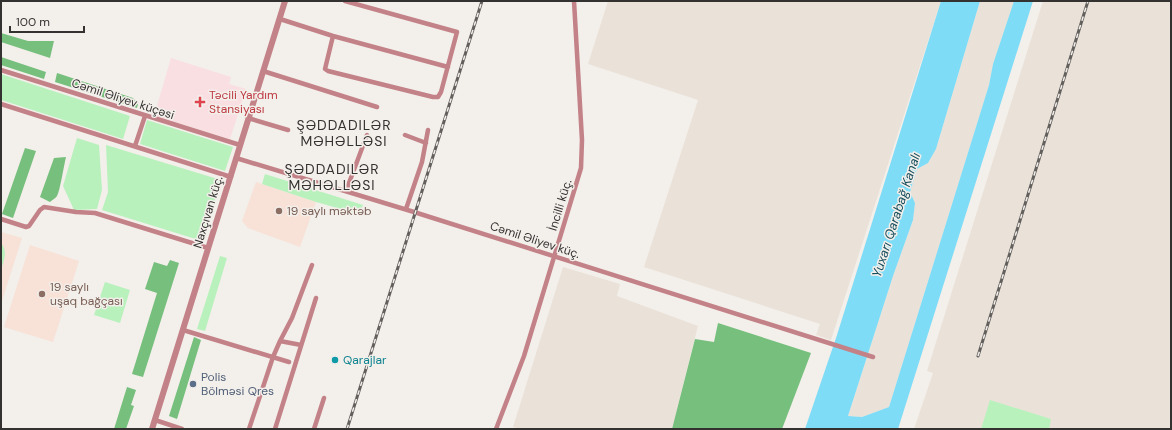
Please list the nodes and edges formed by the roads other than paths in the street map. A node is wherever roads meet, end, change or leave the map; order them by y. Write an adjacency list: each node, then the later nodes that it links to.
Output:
1 (285, 1): 4 (street, Naxçıvan küç.)
2 (345, 1): 6 (street)
3 (574, 1): 26 (street, İncilli küç.)
4 (280, 19): 5 (street); 8 (street, Naxçıvan küç.)
5 (333, 36): 6 (street); 6 (street)
6 (448, 67)
7 (1, 70): 11 (street, Cəmil Əliyev küçəsi)
8 (263, 71): 10 (street); 12 (street, Naxçıvan küç.)
9 (1, 104): 19 (street)
10 (377, 107)
11 (145, 116): 18 (street, Cəmil Əliyev küçəsi); 19 (street)
12 (248, 118): 13 (street); 18 (street, Naxçıvan küç.)
13 (288, 130)
14 (428, 130): 17 (street)
15 (367, 135): 22 (street)
16 (405, 135): 17 (street)
17 (426, 143): 23 (street)
18 (240, 145): 20 (street, Naxçıvan küç.)
19 (135, 146): 21 (street)
20 (236, 158): 21 (street, Naxçıvan küç.); 22 (street, Cəmil Əliyev küç.)
21 (230, 177): 25 (street, Naxçıvan küç.)
22 (346, 191): 23 (street, Cəmil Əliyev küç.)
23 (406, 210): 26 (street, Cəmil Əliyev küç.)
24 (1, 219): 25 (street)
25 (208, 248): 29 (street, Naxçıvan küç.)
26 (554, 257): 33 (street, Cəmil Əliyev küç.); 42 (street, İncilli küç.)
27 (312, 265): 30 (street)
28 (316, 298): 31 (street)
29 (183, 330): 32 (street); 36 (street, Naxçıvan küç.)
30 (280, 341): 31 (street); 32 (street)
31 (301, 345): 40 (street)
32 (274, 357): 34 (street); 39 (street)
33 (873, 357)
34 (289, 362)
35 (324, 398): 41 (street)
36 (155, 420): 37 (street, Naxçıvan küç.); 38 (street)
37 (152, 429)
38 (182, 429)
39 (249, 429)
40 (275, 429)
41 (314, 429)
42 (496, 429)

